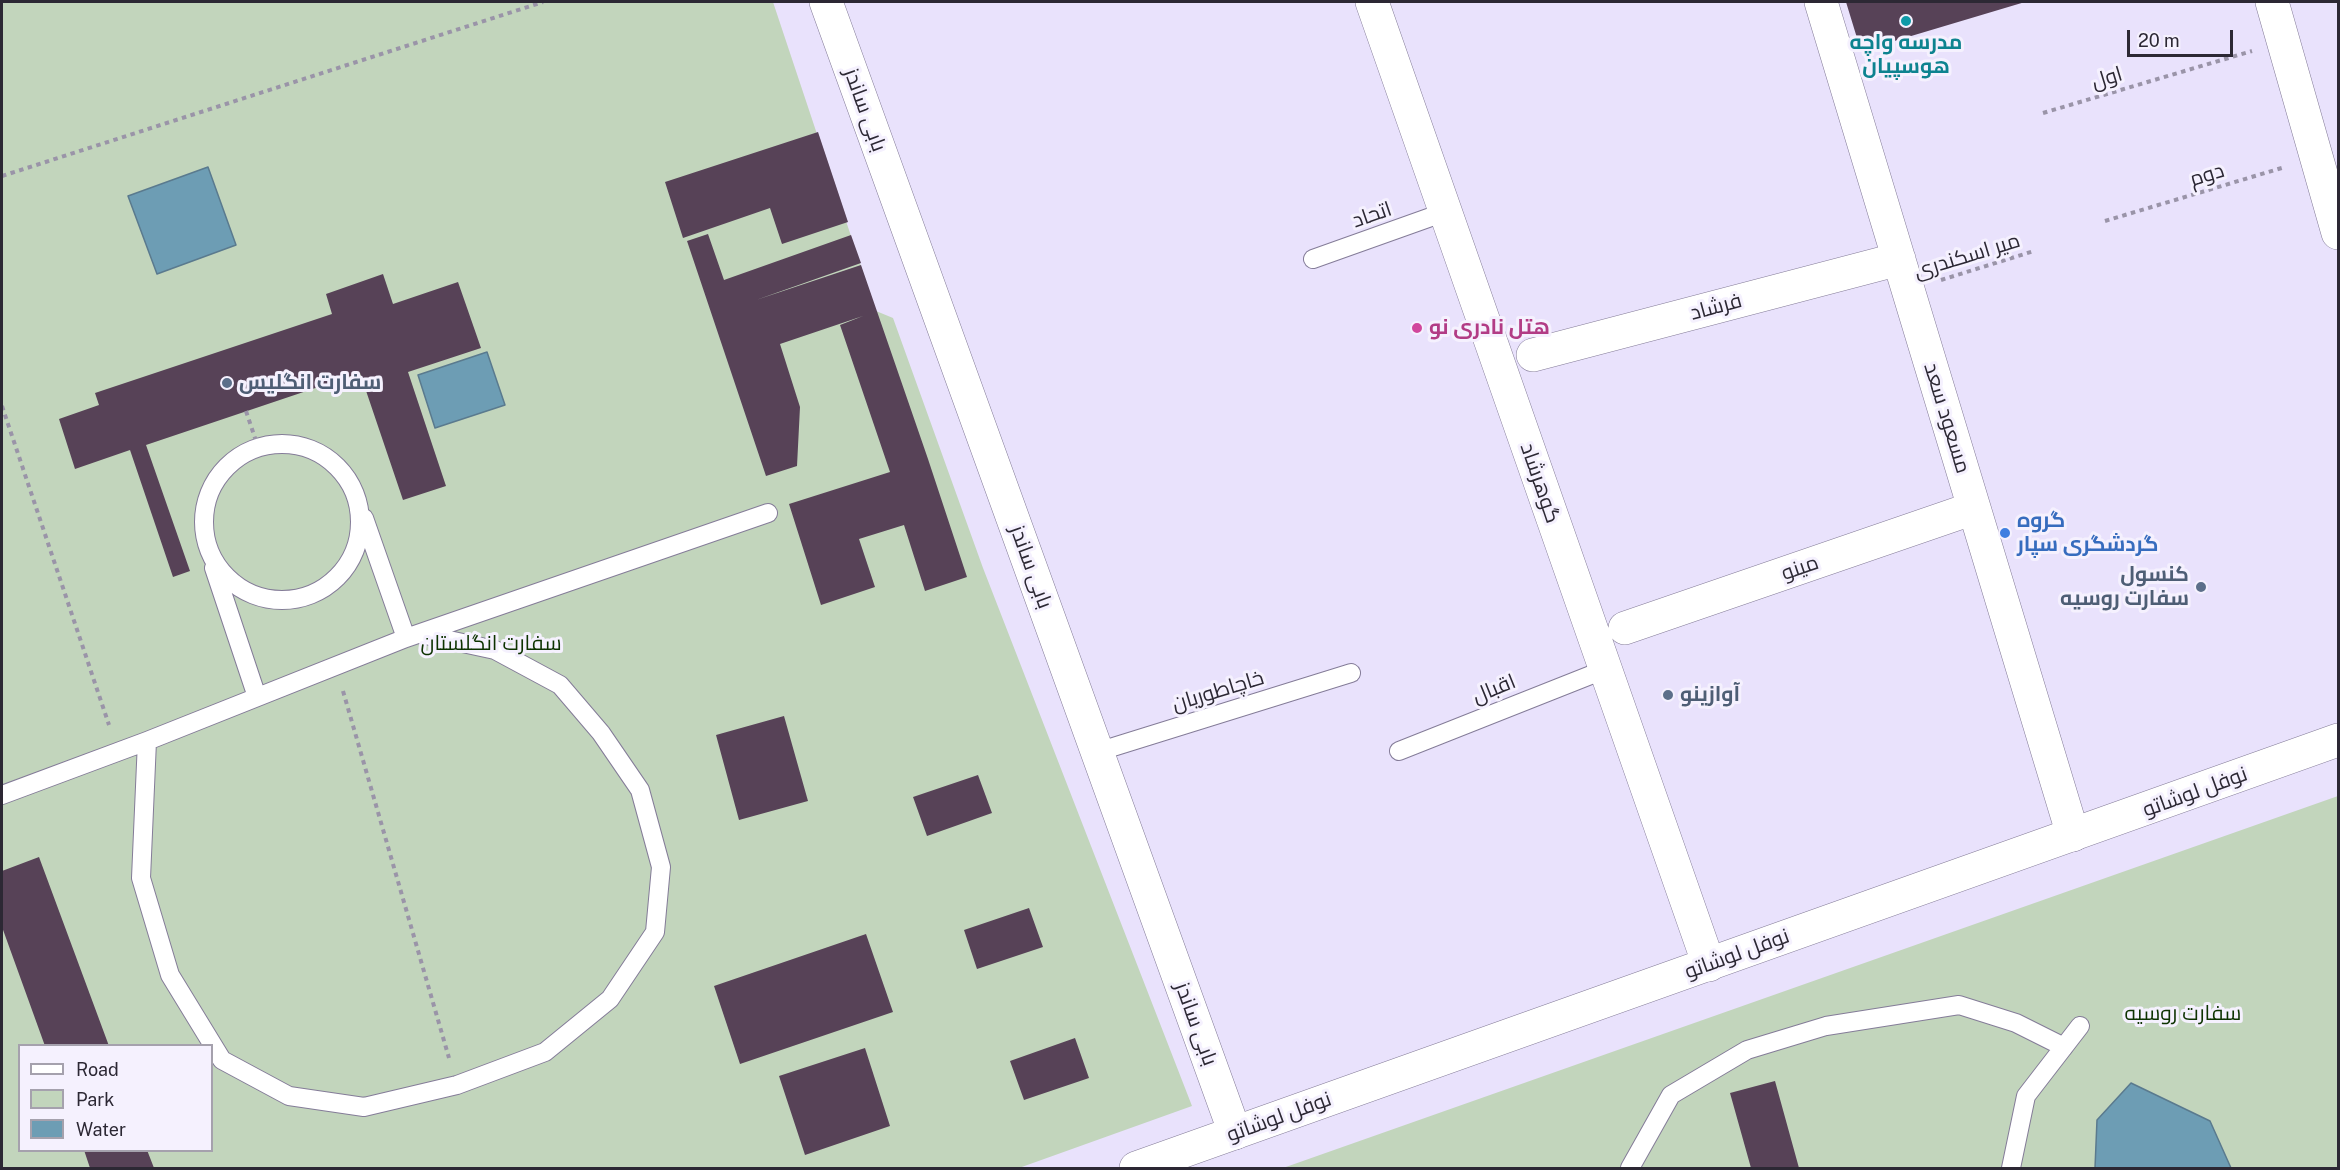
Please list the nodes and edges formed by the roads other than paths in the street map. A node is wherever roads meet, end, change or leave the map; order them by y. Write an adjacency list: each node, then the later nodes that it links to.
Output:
1 (826, 2): 22 (street, بابی ساندز)
2 (1372, 2): 5 (street, گوهرشاد)
3 (1821, 2): 8 (street, مسعود سعد)
4 (2272, 2): 6 (street)
5 (1445, 213): 7 (lane, اتحاد); 16 (street, گوهرشاد)
6 (2338, 233)
7 (1313, 259)
8 (1899, 259): 9 (street, فرشاد); 11 (street, مسعود سعد)
9 (1533, 355)
10 (360, 505): 13 (lane); 13 (lane); 15 (lane)
11 (1974, 508): 14 (street, مینو); 24 (street, مسعود سعد)
12 (768, 513): 15 (lane)
13 (208, 551): 18 (lane)
14 (1625, 628)
15 (414, 636): 18 (lane); 28 (lane)
16 (1606, 669): 21 (lane, اقبال); 25 (street, گوهرشاد)
17 (1351, 673): 22 (lane, خاچاطوریان)
18 (257, 697): 19 (lane)
19 (147, 741): 23 (lane); 27 (lane)
20 (2338, 741): 24 (street, نوفل لوشاتو)
21 (1399, 751)
22 (1097, 752): 30 (street, بابی ساندز)
23 (2, 795)
24 (2073, 835): 25 (street, نوفل لوشاتو)
25 (1709, 965): 30 (street, نوفل لوشاتو)
26 (2080, 1026): 29 (lane)
27 (212, 1044)
28 (213, 1045)
29 (2064, 1047): 32 (lane); 33 (lane)
30 (1235, 1133): 31 (street, نوفل لوشاتو)
31 (1136, 1168)
32 (1630, 1168)
33 (2011, 1168)

